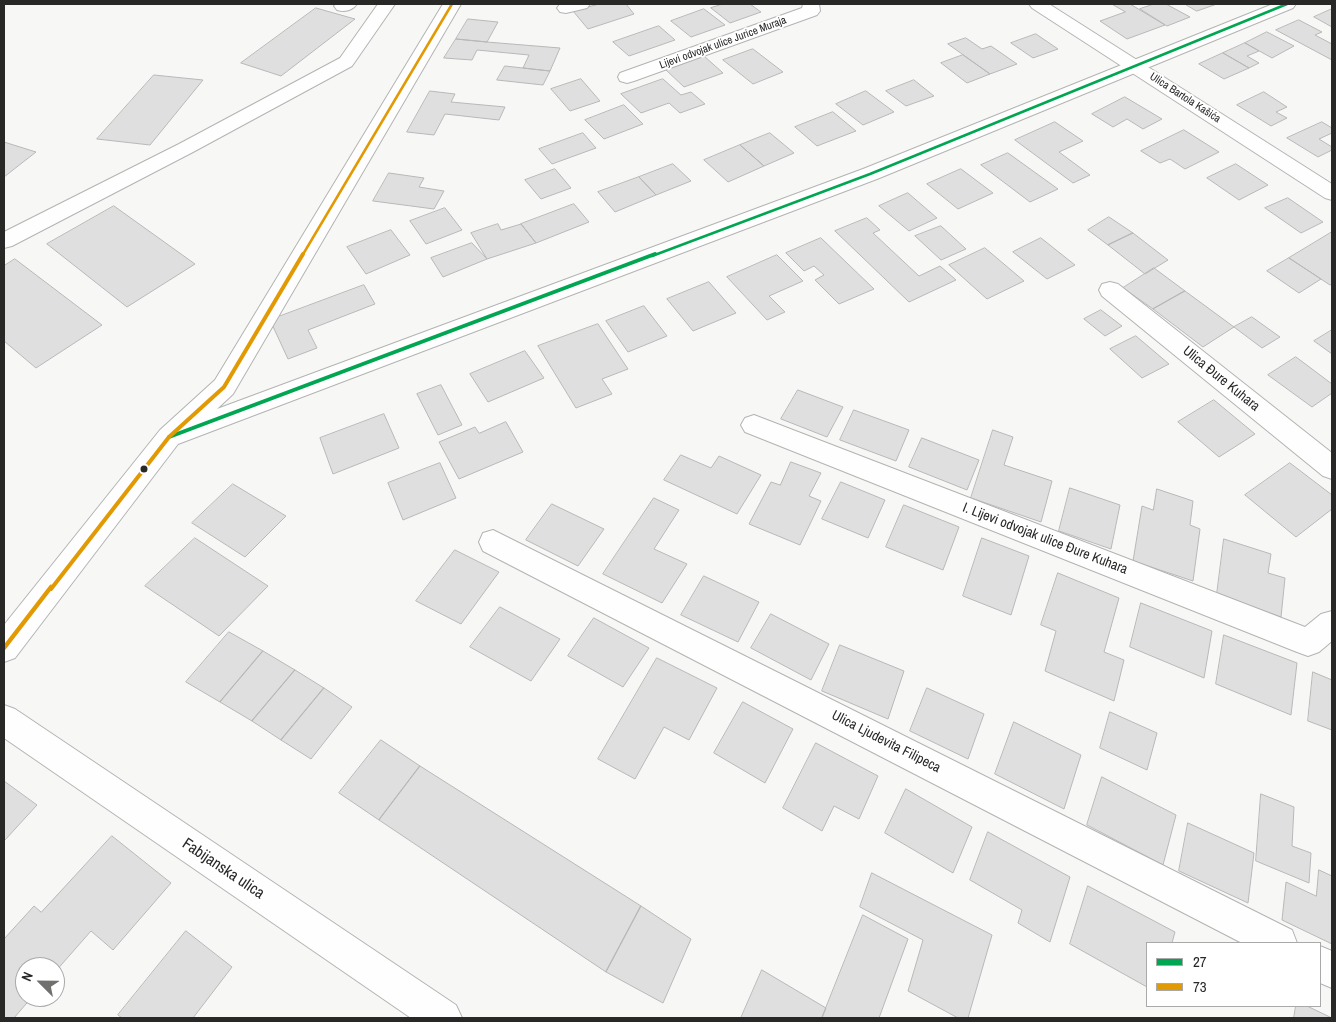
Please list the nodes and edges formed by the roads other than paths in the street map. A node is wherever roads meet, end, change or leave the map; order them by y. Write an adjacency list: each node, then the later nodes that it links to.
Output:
1 (386, 4): 9 (street)
2 (452, 4): 12 (street)
3 (811, 4): 7 (street, Lijevi odvojak ulice Jurice Muraja)
4 (1038, 4): 6 (street, Ulica Bartola Kašića)
5 (1287, 4): 6 (street)
6 (1134, 65): 8 (street, Ulica Bartola Kašića); 12 (street)
7 (627, 77)
8 (1332, 193)
9 (4, 241)
10 (1110, 290): 13 (street, Ulica Đure Kuhara)
11 (754, 425): 15 (street, I. Lijevi odvojak ulice Đure Kuhara)
12 (169, 438): 16 (street)
13 (1332, 468)
14 (493, 542): 18 (street, Ulica Ljudevita Filipeca)
15 (1332, 624)
16 (4, 648)
17 (4, 720): 19 (street, Fabijanska ulica)
18 (1277, 942)
19 (443, 1018)

